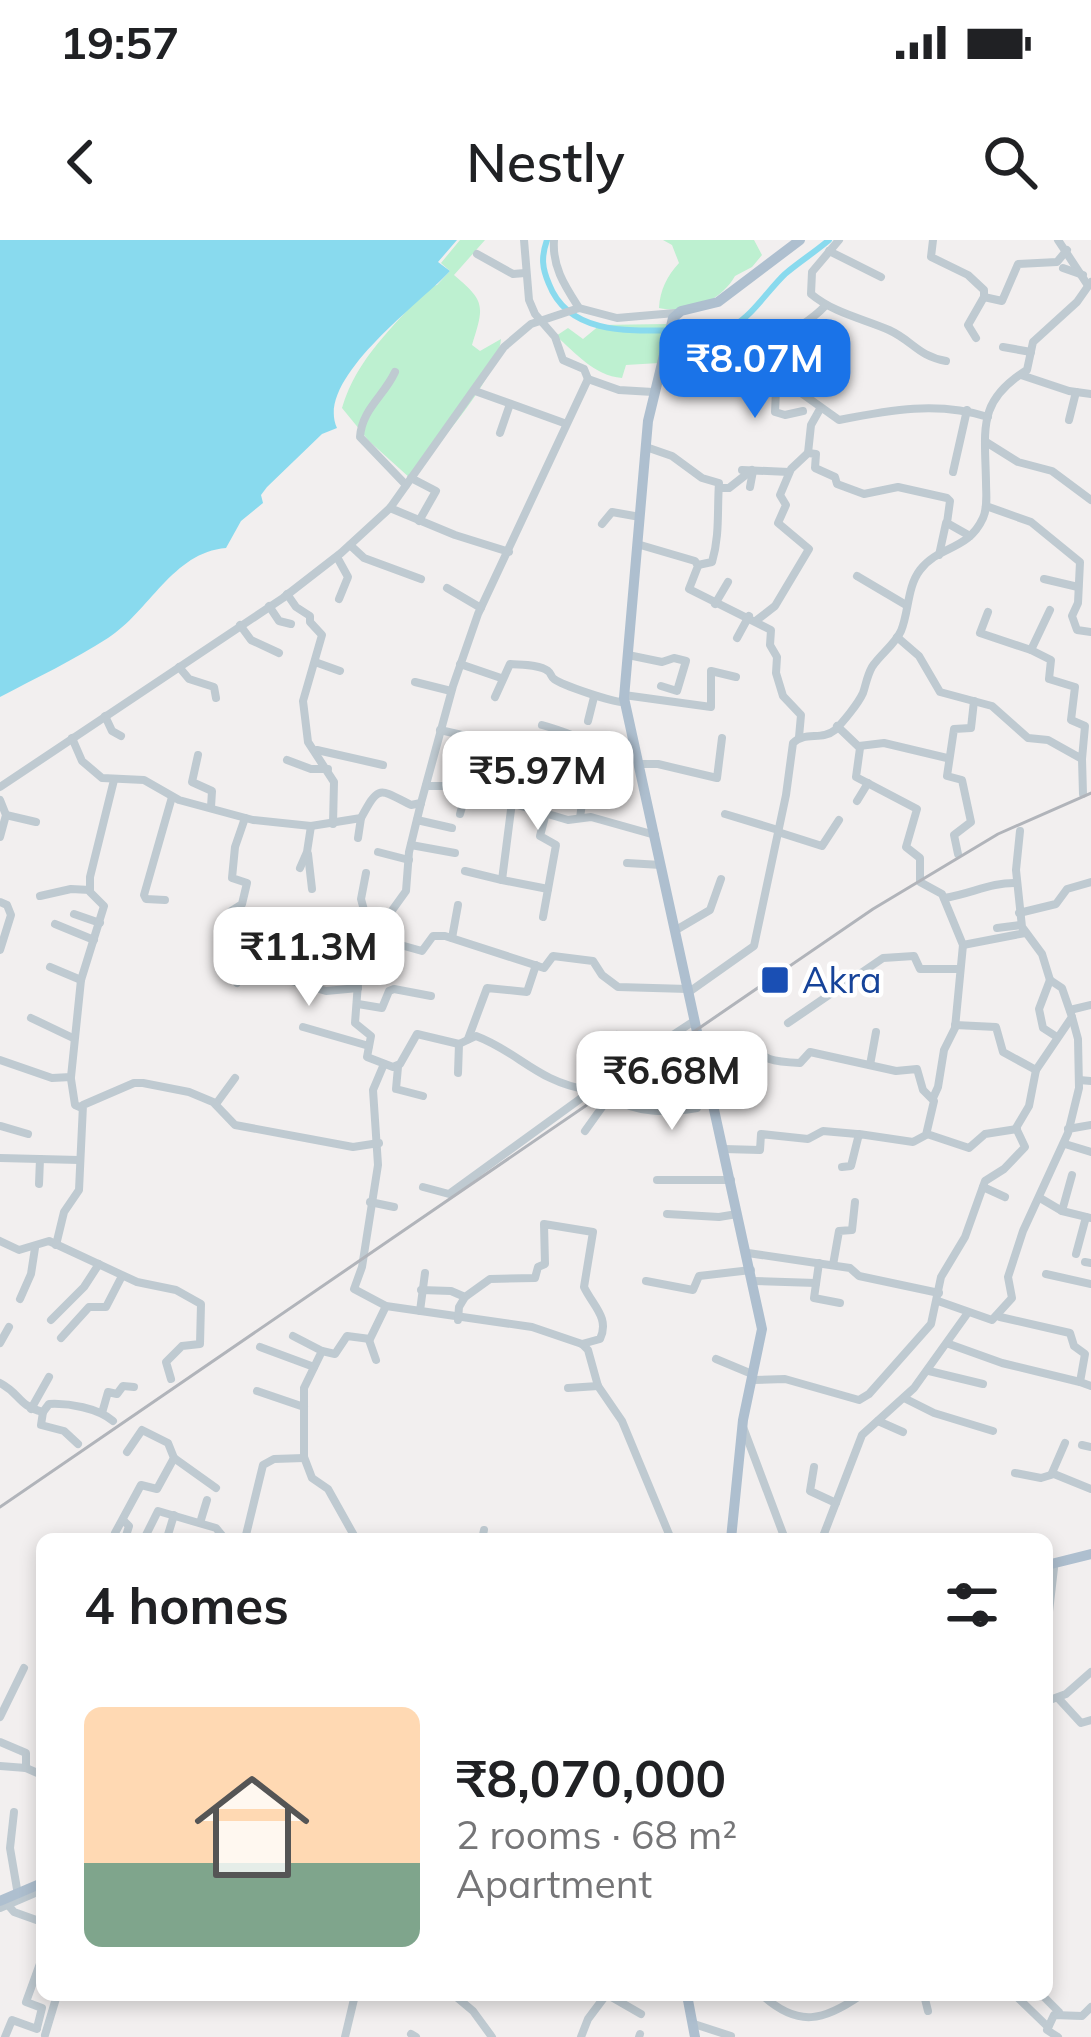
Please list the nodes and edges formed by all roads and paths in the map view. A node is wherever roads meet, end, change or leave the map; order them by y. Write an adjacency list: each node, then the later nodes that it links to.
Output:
1 (524, 240): 11 (street)
2 (554, 240): 16 (street)
3 (800, 240): 18 (main road)
4 (839, 240): 8 (street)
5 (933, 240): 14 (street)
6 (1048, 240): 7 (street)
7 (1063, 245): 13 (street); 14 (street)
8 (829, 251): 12 (street); 15 (street)
9 (477, 254): 11 (street)
10 (1063, 268): 13 (street)
11 (525, 273): 17 (street)
12 (881, 277)
13 (1087, 280): 21 (street)
14 (984, 297): 19 (street)
15 (825, 306): 22 (street); 24 (street)
16 (576, 308): 17 (street); 18 (street)
17 (540, 320): 27 (street); 28 (street)
18 (672, 325): 23 (main road)
19 (976, 338)
20 (1003, 347): 21 (street)
21 (1031, 352): 26 (street)
22 (946, 361)
23 (662, 365): 24 (street); 29 (main road)
24 (780, 370): 33 (street); 35 (street)
25 (395, 371): 46 (street)
26 (1020, 374): 30 (street); 36 (street)
27 (588, 379): 29 (street); 38 (street)
28 (475, 391): 32 (street); 46 (street)
29 (653, 392): 41 (main road)
30 (1076, 392): 31 (street); 37 (street)
31 (1091, 394)
32 (510, 404): 38 (street); 39 (street)
33 (820, 408): 34 (street); 42 (street)
34 (967, 410): 36 (street); 45 (street)
35 (803, 411)
36 (988, 417): 40 (street)
37 (1069, 420)
38 (564, 423): 59 (street)
39 (500, 433)
40 (986, 442): 49 (street); 50 (street)
41 (646, 447): 47 (street); 52 (main road)
42 (808, 453): 44 (street); 54 (street)
43 (747, 470): 44 (street); 47 (street); 48 (street)
44 (789, 472): 77 (street)
45 (953, 472)
46 (409, 482): 51 (street); 53 (street)
47 (719, 486): 62 (street)
48 (750, 488)
49 (1091, 500)
50 (986, 506): 56 (street); 67 (street)
51 (390, 508): 53 (street); 58 (street)
52 (640, 517): 55 (street); 57 (main road)
53 (419, 521): 59 (street)
54 (946, 521): 56 (street); 60 (street)
55 (602, 524)
56 (970, 536): 60 (street)
57 (638, 544): 62 (street); 85 (main road)
58 (350, 545): 61 (street); 64 (street)
59 (509, 552): 74 (street)
60 (939, 555): 72 (street)
61 (337, 556): 69 (street); 70 (street)
62 (698, 565): 71 (street)
63 (857, 576): 72 (street)
64 (422, 579)
65 (1044, 579): 67 (street)
66 (728, 582): 71 (street)
67 (1078, 587): 80 (street)
68 (447, 588): 74 (street)
69 (287, 594): 73 (street); 86 (street)
70 (339, 599)
71 (716, 604): 77 (street)
72 (905, 605): 81 (street)
73 (269, 606): 78 (street); 79 (street)
74 (481, 608): 87 (street)
75 (1050, 610): 83 (street)
76 (988, 612): 83 (street)
77 (753, 618): 82 (street); 106 (street)
78 (291, 624)
79 (240, 625): 84 (street); 88 (street)
80 (1091, 632)
81 (897, 637): 99 (street); 103 (street)
82 (737, 638)
83 (1031, 650): 113 (street)
84 (279, 653)
85 (628, 655): 93 (street); 98 (main road)
86 (315, 662): 89 (street); 110 (street)
87 (460, 664): 91 (street); 94 (street)
88 (179, 667): 96 (street); 100 (street)
89 (340, 671)
90 (736, 676): 98 (street)
91 (501, 678): 95 (street); 97 (street)
92 (415, 682): 94 (street)
93 (662, 686)
94 (451, 691): 104 (street)
95 (496, 697)
96 (216, 698)
97 (594, 698): 98 (street); 101 (street)
98 (624, 698): 115 (main road)
99 (974, 701): 112 (street); 113 (street)
100 (104, 716): 105 (street); 108 (street)
101 (588, 721)
102 (542, 724): 104 (street)
103 (837, 726): 106 (street); 109 (street)
104 (440, 730): 120 (street)
105 (122, 736)
106 (799, 737): 144 (street)
107 (722, 738): 115 (street)
108 (71, 739): 118 (street); 122 (street)
109 (859, 746): 112 (street); 119 (street)
110 (316, 750): 116 (street); 117 (street)
111 (198, 755): 130 (street)
112 (946, 758): 153 (street)
113 (1082, 759): 124 (street)
114 (287, 760): 117 (street)
115 (640, 764): 146 (main road)
116 (382, 765)
117 (328, 769): 142 (street)
118 (114, 780): 125 (street); 166 (street)
119 (868, 783): 127 (street); 168 (street)
120 (426, 786): 123 (street); 128 (street)
121 (562, 786): 137 (street)
122 (0, 787)
123 (467, 789): 129 (street); 132 (street)
124 (1083, 794)
125 (172, 796): 130 (street); 169 (street)
126 (0, 800): 134 (street)
127 (857, 801)
128 (421, 802): 136 (street); 138 (street)
129 (512, 802): 131 (street); 161 (street)
130 (212, 806): 135 (street)
131 (546, 813): 137 (street); 165 (street)
132 (460, 814)
133 (724, 814): 144 (street)
134 (6, 815): 140 (street); 147 (street)
135 (245, 818): 141 (street); 172 (street)
136 (361, 818): 142 (street); 148 (street)
137 (580, 818): 146 (street)
138 (417, 820): 143 (street); 149 (street)
139 (839, 820): 144 (street)
140 (35, 821)
141 (311, 826): 142 (street); 150 (street)
142 (334, 827)
143 (452, 828)
144 (778, 831): 198 (street)
145 (1020, 831): 163 (street)
146 (655, 835): 156 (main road)
147 (0, 837)
148 (358, 838)
149 (411, 845): 152 (street); 154 (street)
150 (307, 852): 157 (street); 164 (street)
151 (378, 852): 154 (street)
152 (454, 853)
153 (958, 854)
154 (409, 860): 177 (street)
155 (627, 863): 156 (street)
156 (662, 865): 181 (main road)
157 (300, 868)
158 (465, 871): 161 (street)
159 (366, 873): 177 (street)
160 (721, 879): 181 (street)
161 (502, 880): 165 (street)
162 (1091, 882): 173 (street)
163 (1017, 883): 168 (street); 173 (street)
164 (312, 889)
165 (548, 889): 175 (street)
166 (89, 890): 167 (street); 176 (street)
167 (40, 896)
168 (944, 898): 186 (street)
169 (165, 900)
170 (0, 902): 187 (street)
171 (458, 905): 183 (street)
172 (231, 911)
173 (1019, 913): 180 (street)
174 (74, 914): 176 (street)
175 (543, 917)
176 (100, 922): 184 (street)
177 (381, 922): 185 (street)
178 (56, 924): 184 (street)
179 (997, 928): 180 (street)
180 (1023, 929): 186 (street); 195 (street)
181 (676, 930): 198 (main road)
182 (323, 933): 185 (street)
183 (452, 938): 185 (street); 190 (street)
184 (94, 940): 194 (street)
185 (368, 945): 189 (street); 193 (street)
186 (963, 945): 192 (street)
187 (0, 950)
188 (324, 959): 193 (street)
189 (390, 961)
190 (536, 965): 198 (street); 211 (street)
191 (50, 967): 194 (street)
192 (959, 969): 205 (street); 206 (street)
193 (361, 970): 197 (street)
194 (82, 980): 210 (street)
195 (1050, 980): 202 (street); 209 (street)
196 (237, 983): 197 (street)
197 (358, 988): 200 (street)
198 (689, 991): 204 (main road)
199 (431, 996): 200 (street)
200 (358, 1004): 212 (street)
201 (1091, 1005): 202 (street)
202 (1071, 1014): 209 (street); 224 (street)
203 (31, 1018): 210 (street)
204 (694, 1021): 213 (main road); 214 (street)
205 (788, 1024)
206 (955, 1024): 220 (street); 231 (street)
207 (303, 1027): 212 (street)
208 (876, 1032): 218 (street)
209 (1057, 1037): 220 (street)
210 (73, 1038): 222 (street)
211 (463, 1042): 219 (street); 221 (street); 226 (street)
212 (369, 1046): 217 (street)
213 (704, 1052): 218 (street); 229 (main road)
214 (640, 1057): 215 (street); 226 (street); 226 (street)
215 (654, 1059)
216 (0, 1060): 222 (street)
217 (384, 1064): 219 (street); 244 (street)
218 (870, 1065): 231 (street)
219 (398, 1066): 230 (street)
220 (1036, 1070): 238 (street)
221 (458, 1073)
222 (70, 1077): 233 (street)
223 (235, 1078): 232 (street)
224 (1079, 1080): 225 (street); 239 (street)
225 (1091, 1081)
226 (589, 1090): 256 (street)
227 (685, 1091): 228 (street)
228 (696, 1091): 229 (street); 240 (street)
229 (712, 1091): 235 (main road)
230 (423, 1096)
231 (933, 1098): 243 (street)
232 (216, 1104): 233 (street); 244 (street)
233 (82, 1108): 250 (street)
234 (701, 1119): 235 (street)
235 (718, 1119): 246 (main road)
236 (1091, 1125): 239 (street)
237 (0, 1128): 241 (street)
238 (1016, 1129): 243 (street); 257 (street)
239 (1068, 1129): 245 (street)
240 (585, 1131)
241 (28, 1134)
242 (857, 1134): 243 (street); 246 (street); 251 (street)
243 (927, 1134)
244 (379, 1143): 260 (street)
245 (1065, 1144): 247 (street); 259 (street)
246 (724, 1149): 254 (main road)
247 (1091, 1152)
248 (0, 1158): 249 (street)
249 (40, 1159): 250 (street); 255 (street)
250 (79, 1160): 268 (street)
251 (842, 1167)
252 (1072, 1175): 263 (street)
253 (657, 1180): 254 (street)
254 (731, 1180): 264 (main road)
255 (39, 1184)
256 (423, 1187)
257 (983, 1187): 258 (street); 284 (street)
258 (1005, 1197)
259 (1040, 1198): 263 (street); 291 (street)
260 (370, 1202): 262 (street); 287 (street)
261 (855, 1202): 274 (street)
262 (394, 1208)
263 (1062, 1211): 266 (street)
264 (739, 1213): 265 (street); 270 (main road)
265 (667, 1214)
266 (1089, 1218): 271 (street)
267 (0, 1241): 269 (street)
268 (56, 1245): 269 (street); 273 (street)
269 (35, 1247): 285 (street)
270 (748, 1253): 272 (street); 278 (main road)
271 (1076, 1254)
272 (819, 1263): 274 (street); 280 (street)
273 (99, 1264): 277 (street); 292 (street)
274 (833, 1265): 284 (street)
275 (424, 1273): 282 (street)
276 (1046, 1274): 281 (street)
277 (122, 1275): 295 (street); 308 (street)
278 (752, 1275): 279 (street); 280 (street); 307 (main road)
279 (646, 1281)
280 (816, 1283): 286 (street)
281 (1091, 1284)
282 (421, 1290): 283 (street); 288 (street)
283 (465, 1297): 290 (street); 298 (street)
284 (939, 1297): 289 (street); 307 (street)
285 (20, 1299)
286 (840, 1303)
287 (386, 1306): 288 (street); 296 (street)
288 (420, 1311): 290 (street)
289 (967, 1314): 291 (street); 299 (street)
290 (458, 1317): 298 (street)
291 (999, 1317): 309 (street)
292 (51, 1320)
293 (9, 1328): 297 (street)
294 (293, 1336): 301 (street)
295 (61, 1338)
296 (369, 1340): 301 (street); 303 (street)
297 (0, 1343)
298 (582, 1343): 312 (street)
299 (948, 1343): 305 (street); 309 (street)
300 (260, 1347): 304 (street)
301 (322, 1352): 304 (street)
302 (716, 1359): 307 (street)
303 (376, 1360)
304 (314, 1367): 318 (street)
305 (929, 1371): 311 (street); 317 (street)
306 (49, 1377): 319 (street)
307 (753, 1377): 324 (main road)
308 (171, 1378)
309 (1079, 1382): 313 (street)
310 (0, 1383): 319 (street)
311 (983, 1384)
312 (598, 1386): 315 (street); 349 (street)
313 (1091, 1386)
314 (134, 1387): 321 (street)
315 (568, 1388)
316 (257, 1391): 318 (street)
317 (904, 1398): 323 (street); 325 (street)
318 (304, 1407): 331 (street)
319 (32, 1409): 320 (street)
320 (43, 1412): 321 (street); 328 (street)
321 (102, 1413): 322 (street)
322 (113, 1421)
323 (878, 1421): 326 (street); 338 (street)
324 (742, 1426): 350 (main road); 351 (street)
325 (993, 1431)
326 (903, 1432)
327 (1065, 1443): 334 (street)
328 (78, 1444)
329 (127, 1452): 330 (street)
330 (174, 1458): 335 (street); 340 (street)
331 (304, 1458): 347 (street); 348 (street)
332 (814, 1467): 338 (street)
333 (1015, 1473): 334 (street)
334 (1052, 1474): 336 (street)
335 (216, 1488)
336 (1091, 1489)
337 (207, 1500): 341 (street)
338 (836, 1503): 352 (street)
339 (174, 1515): 341 (street); 344 (street); 345 (street)
340 (122, 1520): 342 (street); 343 (street)
341 (200, 1523): 346 (street)
342 (115, 1533)
343 (127, 1533)
344 (147, 1533)
345 (169, 1533)
346 (221, 1533)
347 (246, 1533)
348 (353, 1533)
349 (669, 1533)
350 (732, 1533)
351 (783, 1533)
352 (824, 1533)
353 (1091, 1554): 354 (main road)
354 (1053, 1565)
355 (24, 1668): 359 (street)
356 (1091, 1672): 357 (street)
357 (1058, 1698): 358 (street); 360 (street)
358 (1053, 1699)
359 (0, 1718)
360 (1091, 1720)
361 (0, 1742): 363 (street)
362 (0, 1766): 363 (street)
363 (26, 1768): 364 (street)
364 (36, 1772)
365 (14, 1812): 368 (street)
366 (36, 1885): 368 (street)
367 (36, 1887): 369 (main road)
368 (17, 1889): 369 (street)
369 (2, 1903): 370 (street)
370 (36, 1920)
371 (36, 1974): 391 (street)
372 (55, 2001): 391 (street)
373 (354, 2001): 394 (street)
374 (461, 2001): 385 (street)
375 (474, 2001): 385 (street)
376 (602, 2001): 396 (street)
377 (618, 2001): 388 (street)
378 (688, 2001): 390 (main road)
379 (769, 2001): 380 (street)
380 (853, 2001)
381 (926, 2001): 386 (street)
382 (1021, 2001): 389 (street)
383 (1048, 2001): 387 (street)
384 (1091, 2007): 387 (street)
385 (473, 2011): 395 (street)
386 (928, 2011)
387 (1059, 2012): 389 (street)
388 (641, 2014)
389 (1048, 2027): 397 (street)
390 (694, 2031): 392 (street)
391 (41, 2034): 393 (street)
392 (731, 2036)
393 (5, 2037)
394 (345, 2037)
395 (492, 2037)
396 (581, 2037)
397 (1058, 2037)

